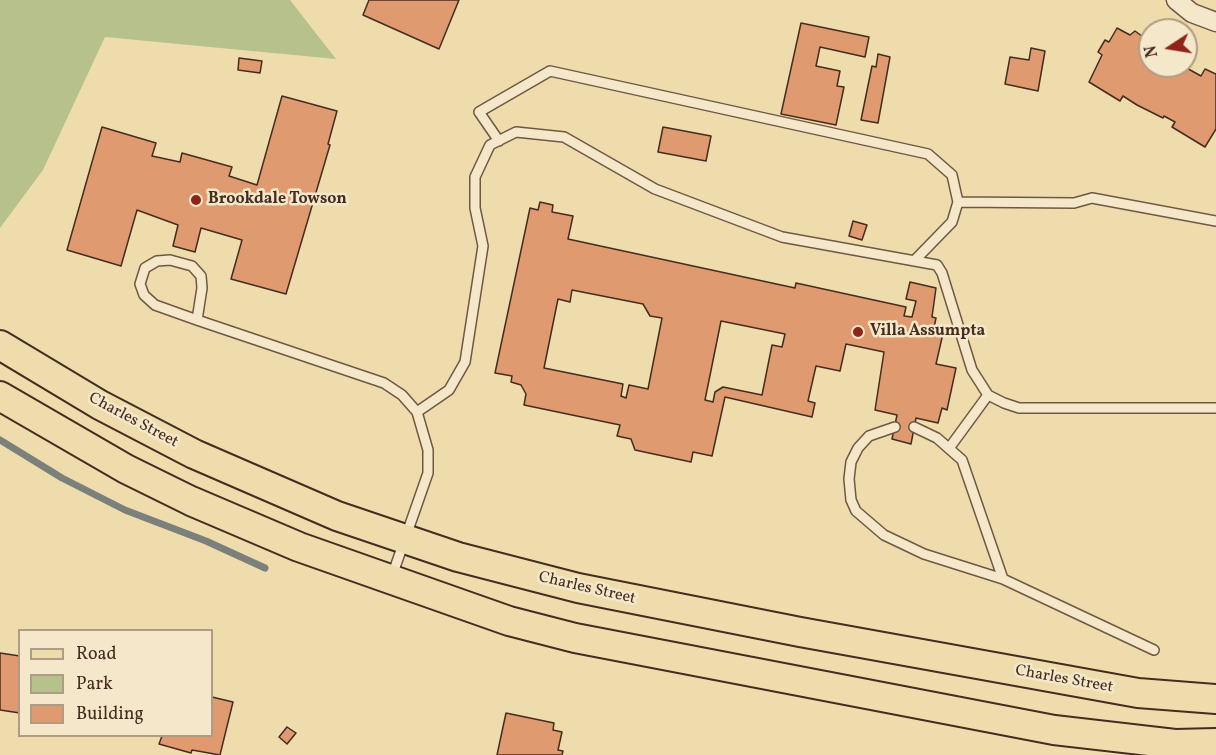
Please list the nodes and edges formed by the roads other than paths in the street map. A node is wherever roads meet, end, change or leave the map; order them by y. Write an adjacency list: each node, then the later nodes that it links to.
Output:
1 (1176, 0): 2 (street)
2 (1216, 22)
3 (499, 141): 4 (lane); 6 (lane); 12 (lane)
4 (958, 202): 5 (lane); 6 (lane)
5 (1216, 220)
6 (914, 261): 9 (lane)
7 (197, 320): 7 (lane); 12 (lane)
8 (0, 345): 16 (main road, Charles Street)
9 (988, 395): 11 (lane); 15 (lane)
10 (0, 396): 18 (main road)
11 (1216, 408)
12 (417, 412): 16 (lane)
13 (895, 427): 17 (lane)
14 (914, 428): 15 (lane)
15 (950, 447): 17 (lane)
16 (405, 540): 18 (lane); 20 (main road, Charles Street)
17 (1003, 579): 19 (lane)
18 (390, 581): 21 (main road)
19 (1154, 650)
20 (1216, 699)
21 (1216, 743)

